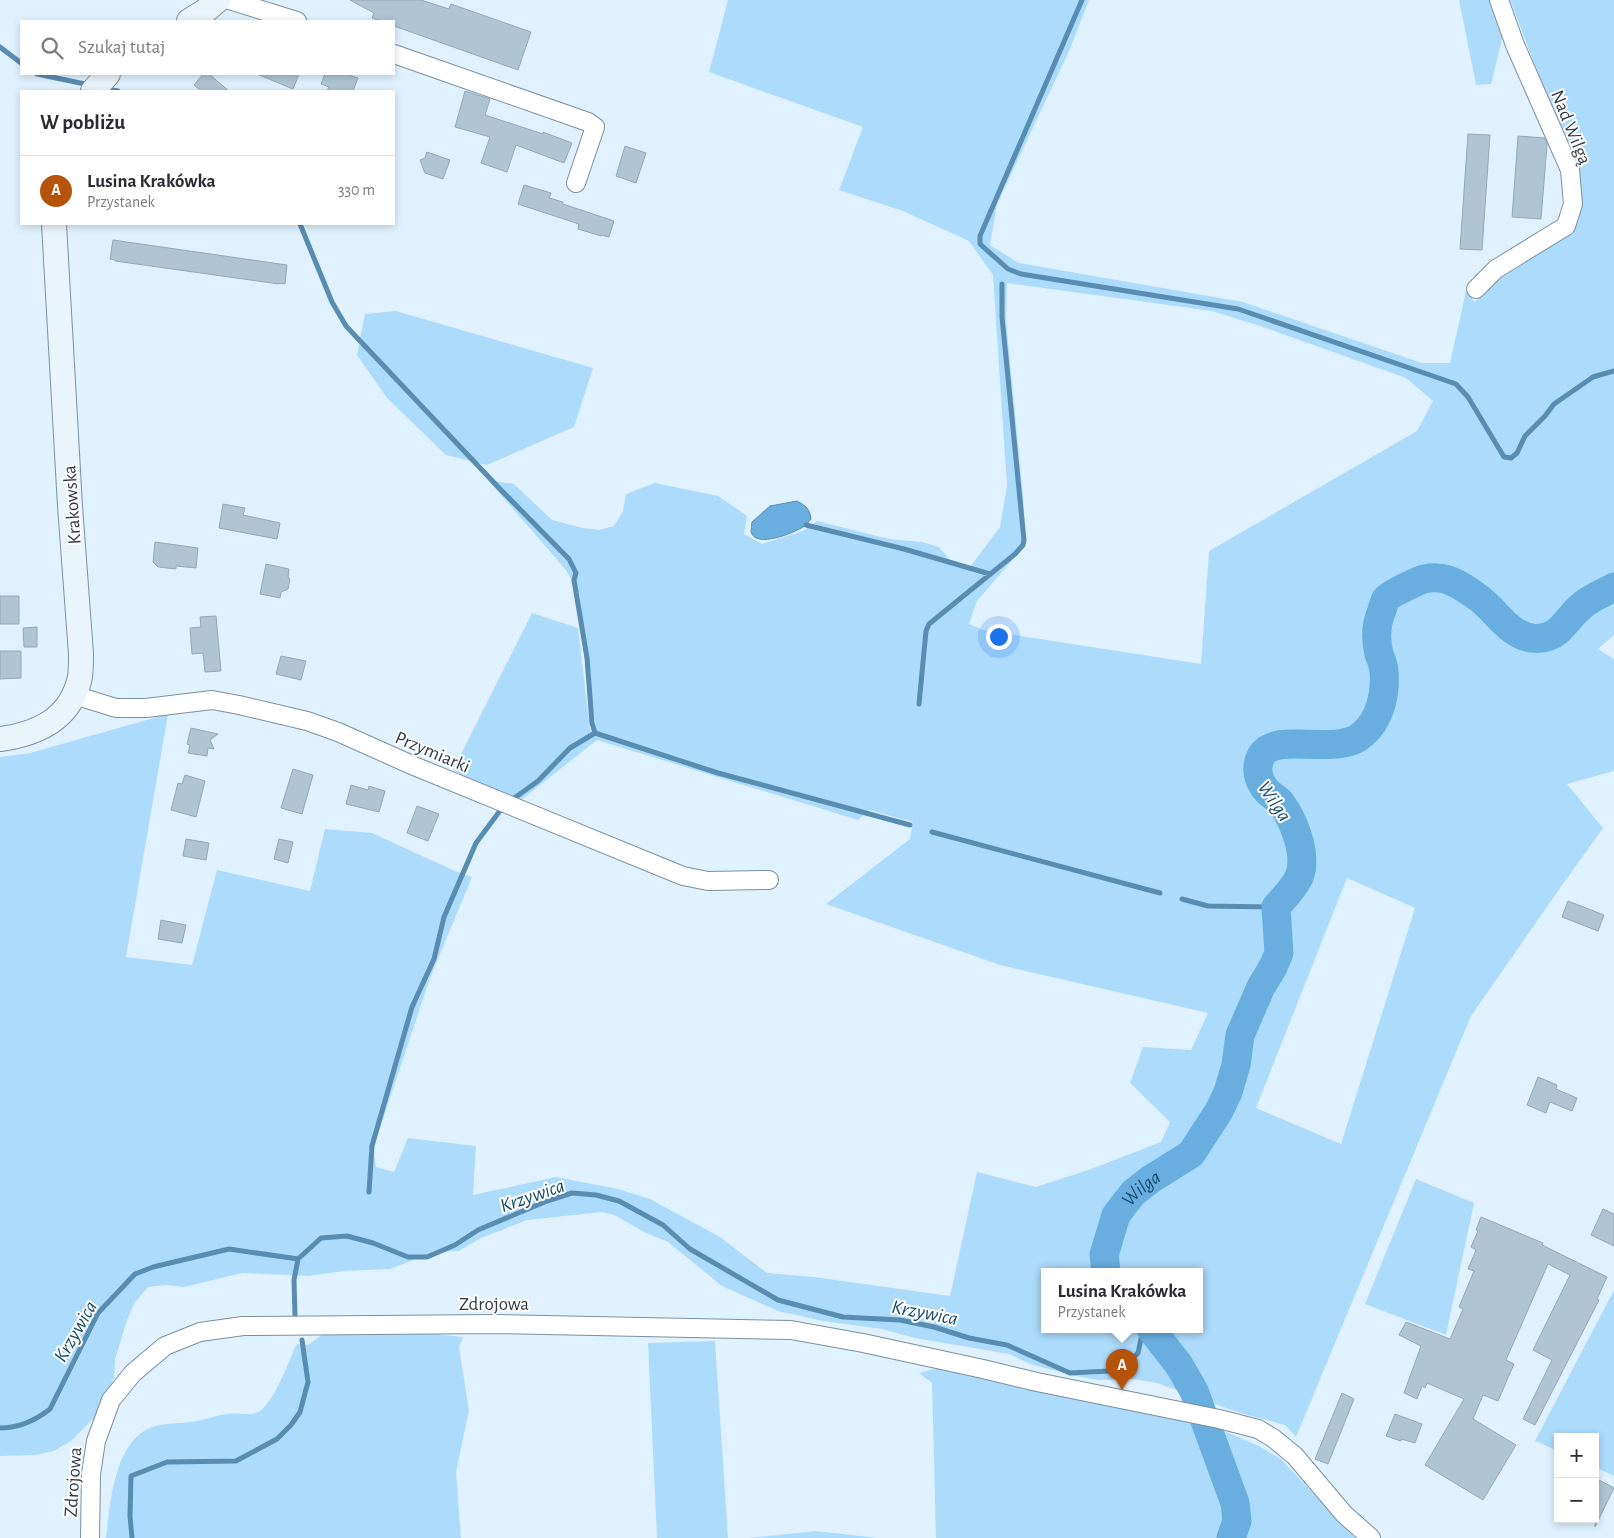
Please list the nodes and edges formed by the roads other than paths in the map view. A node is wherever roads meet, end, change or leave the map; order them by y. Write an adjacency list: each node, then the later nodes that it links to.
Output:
1 (218, 0): 4 (street)
2 (229, 0): 5 (street)
3 (1499, 0): 11 (street, Nad Wilgą)
4 (190, 20)
5 (294, 20)
6 (395, 54): 9 (street)
7 (107, 75): 8 (street)
8 (94, 90)
9 (576, 183)
10 (54, 225): 12 (street, Krakowska)
11 (1476, 288)
12 (74, 695): 13 (street, Krakowska); 14 (street, Przymiarki)
13 (0, 739)
14 (769, 880)
15 (90, 1538): 16 (street, Zdrojowa)
16 (1371, 1538)

